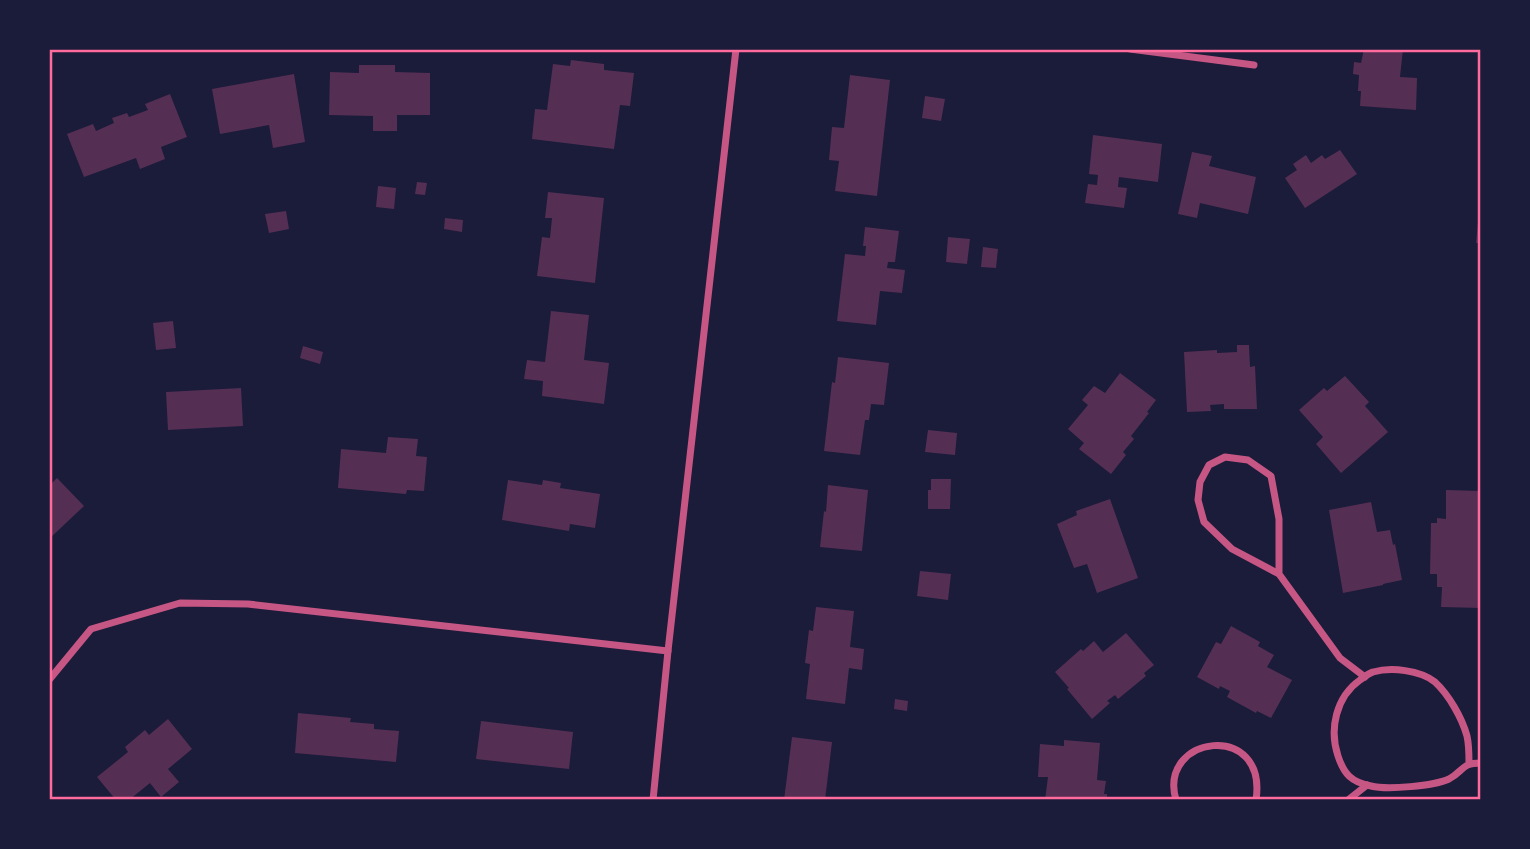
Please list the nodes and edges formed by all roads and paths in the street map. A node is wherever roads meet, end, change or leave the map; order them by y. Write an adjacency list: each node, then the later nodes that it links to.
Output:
1 (736, 49): 5 (street)
2 (1130, 49): 3 (street)
3 (1254, 65)
4 (1279, 575): 4 (street); 6 (street)
5 (668, 651): 7 (street); 11 (street)
6 (1365, 677): 8 (street); 10 (street)
7 (49, 680)
8 (1469, 763): 9 (street); 10 (street)
9 (1481, 763)
10 (1367, 785): 14 (street)
11 (653, 800)
12 (1176, 800): 13 (street)
13 (1256, 800)
14 (1348, 800)

